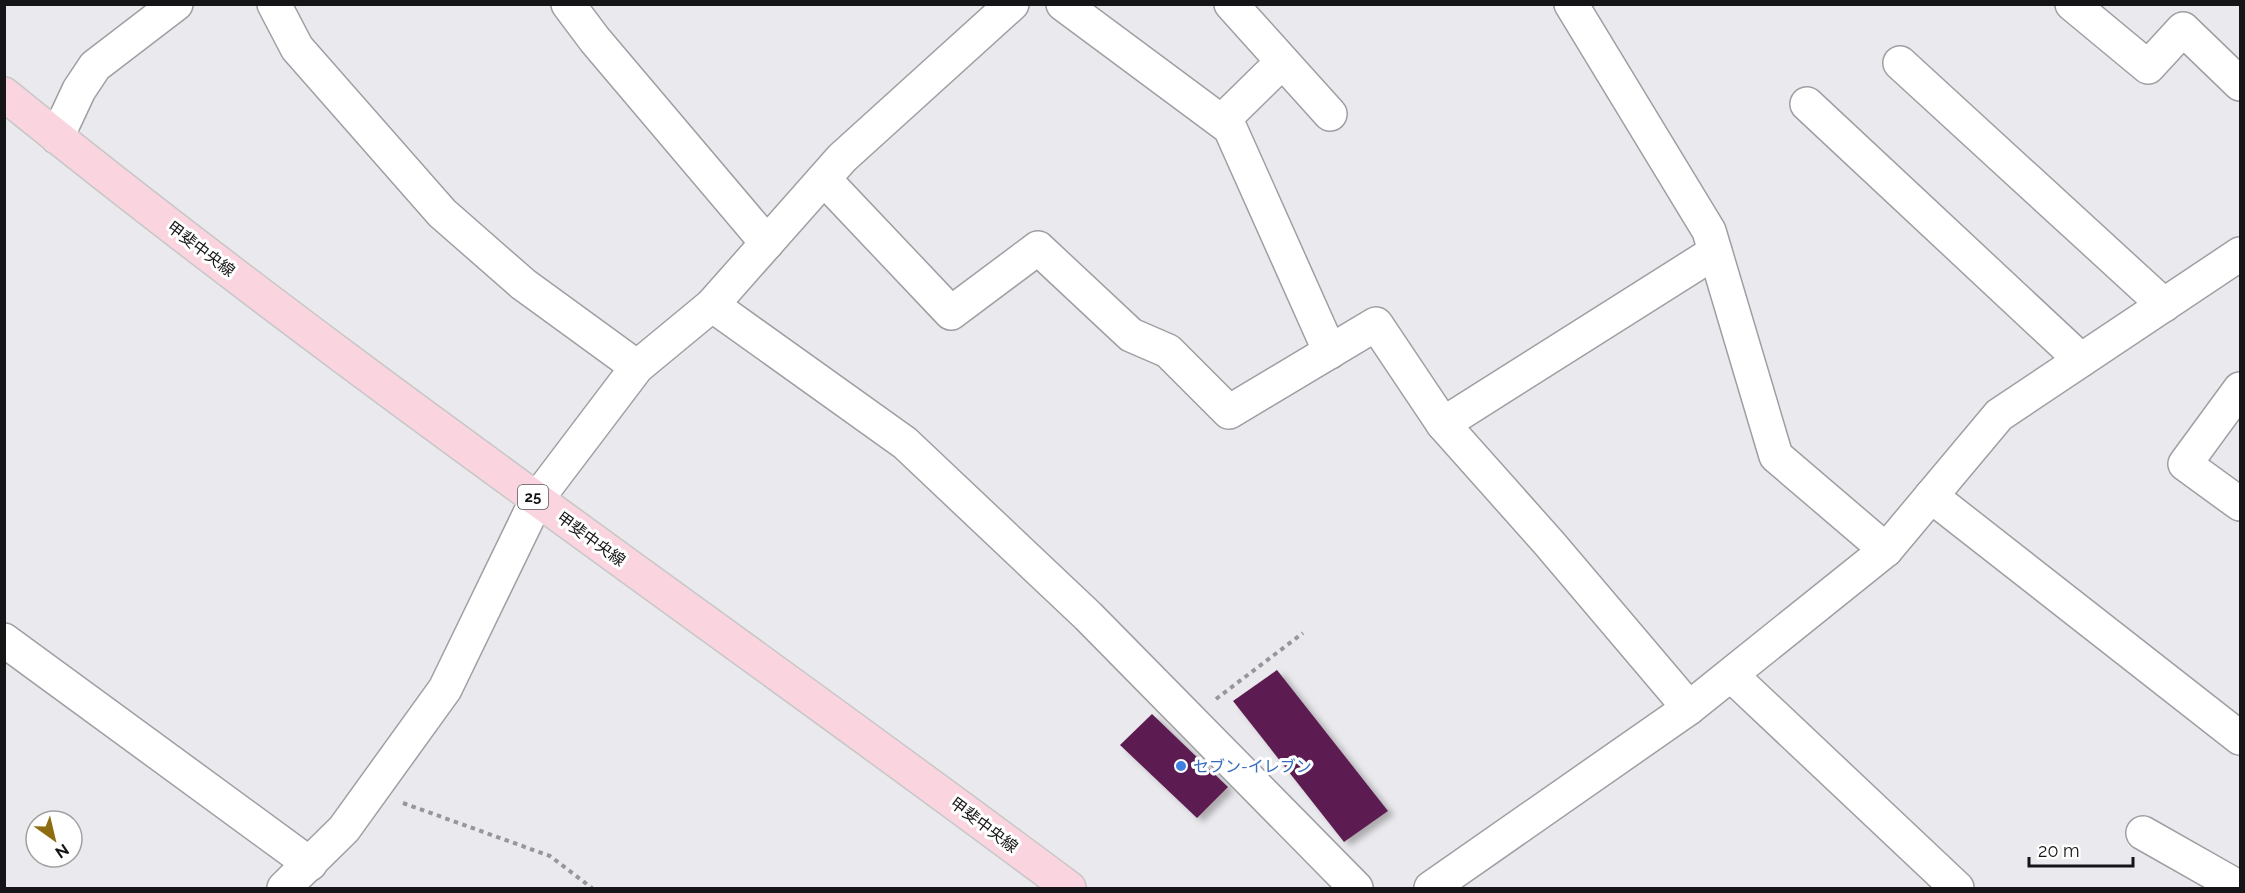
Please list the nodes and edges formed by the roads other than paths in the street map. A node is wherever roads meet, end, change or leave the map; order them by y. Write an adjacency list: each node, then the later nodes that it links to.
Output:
1 (176, 4): 16 (street)
2 (274, 4): 25 (street)
3 (568, 4): 18 (street)
4 (1012, 4): 17 (street)
5 (1063, 4): 15 (street)
6 (1231, 4): 9 (street)
7 (1571, 4): 19 (street)
8 (2072, 4): 11 (street)
9 (1282, 62): 14 (street); 15 (street)
10 (1900, 63): 22 (street)
11 (2241, 84)
12 (4, 94): 16 (main road, 甲斐中央線 / 25)
13 (1808, 104): 24 (street)
14 (1330, 114)
15 (1222, 121): 23 (street)
16 (57, 137): 29 (main road, 甲斐中央線 / 25)
17 (824, 179): 18 (street); 23 (street)
18 (767, 243): 21 (street)
19 (1715, 252): 27 (street); 31 (street)
20 (2241, 254): 22 (street)
21 (712, 305): 25 (street); 40 (street)
22 (2163, 305): 24 (street)
23 (1330, 352): 27 (street)
24 (2081, 360): 28 (street)
25 (637, 367): 29 (street)
26 (2241, 389): 30 (street)
27 (1443, 424): 34 (street)
28 (1931, 496): 31 (street); 35 (street)
29 (537, 499): 37 (street); 39 (main road, 甲斐中央線 / 25)
30 (2241, 504)
31 (1886, 550): 33 (street)
32 (4, 640): 37 (street)
33 (1731, 675): 34 (street); 42 (street)
34 (1689, 708): 41 (street)
35 (2241, 738)
36 (2143, 833): 43 (street)
37 (310, 864): 38 (street)
38 (284, 888)
39 (1069, 888)
40 (1356, 888)
41 (1431, 888)
42 (1957, 888)
43 (2241, 888)

